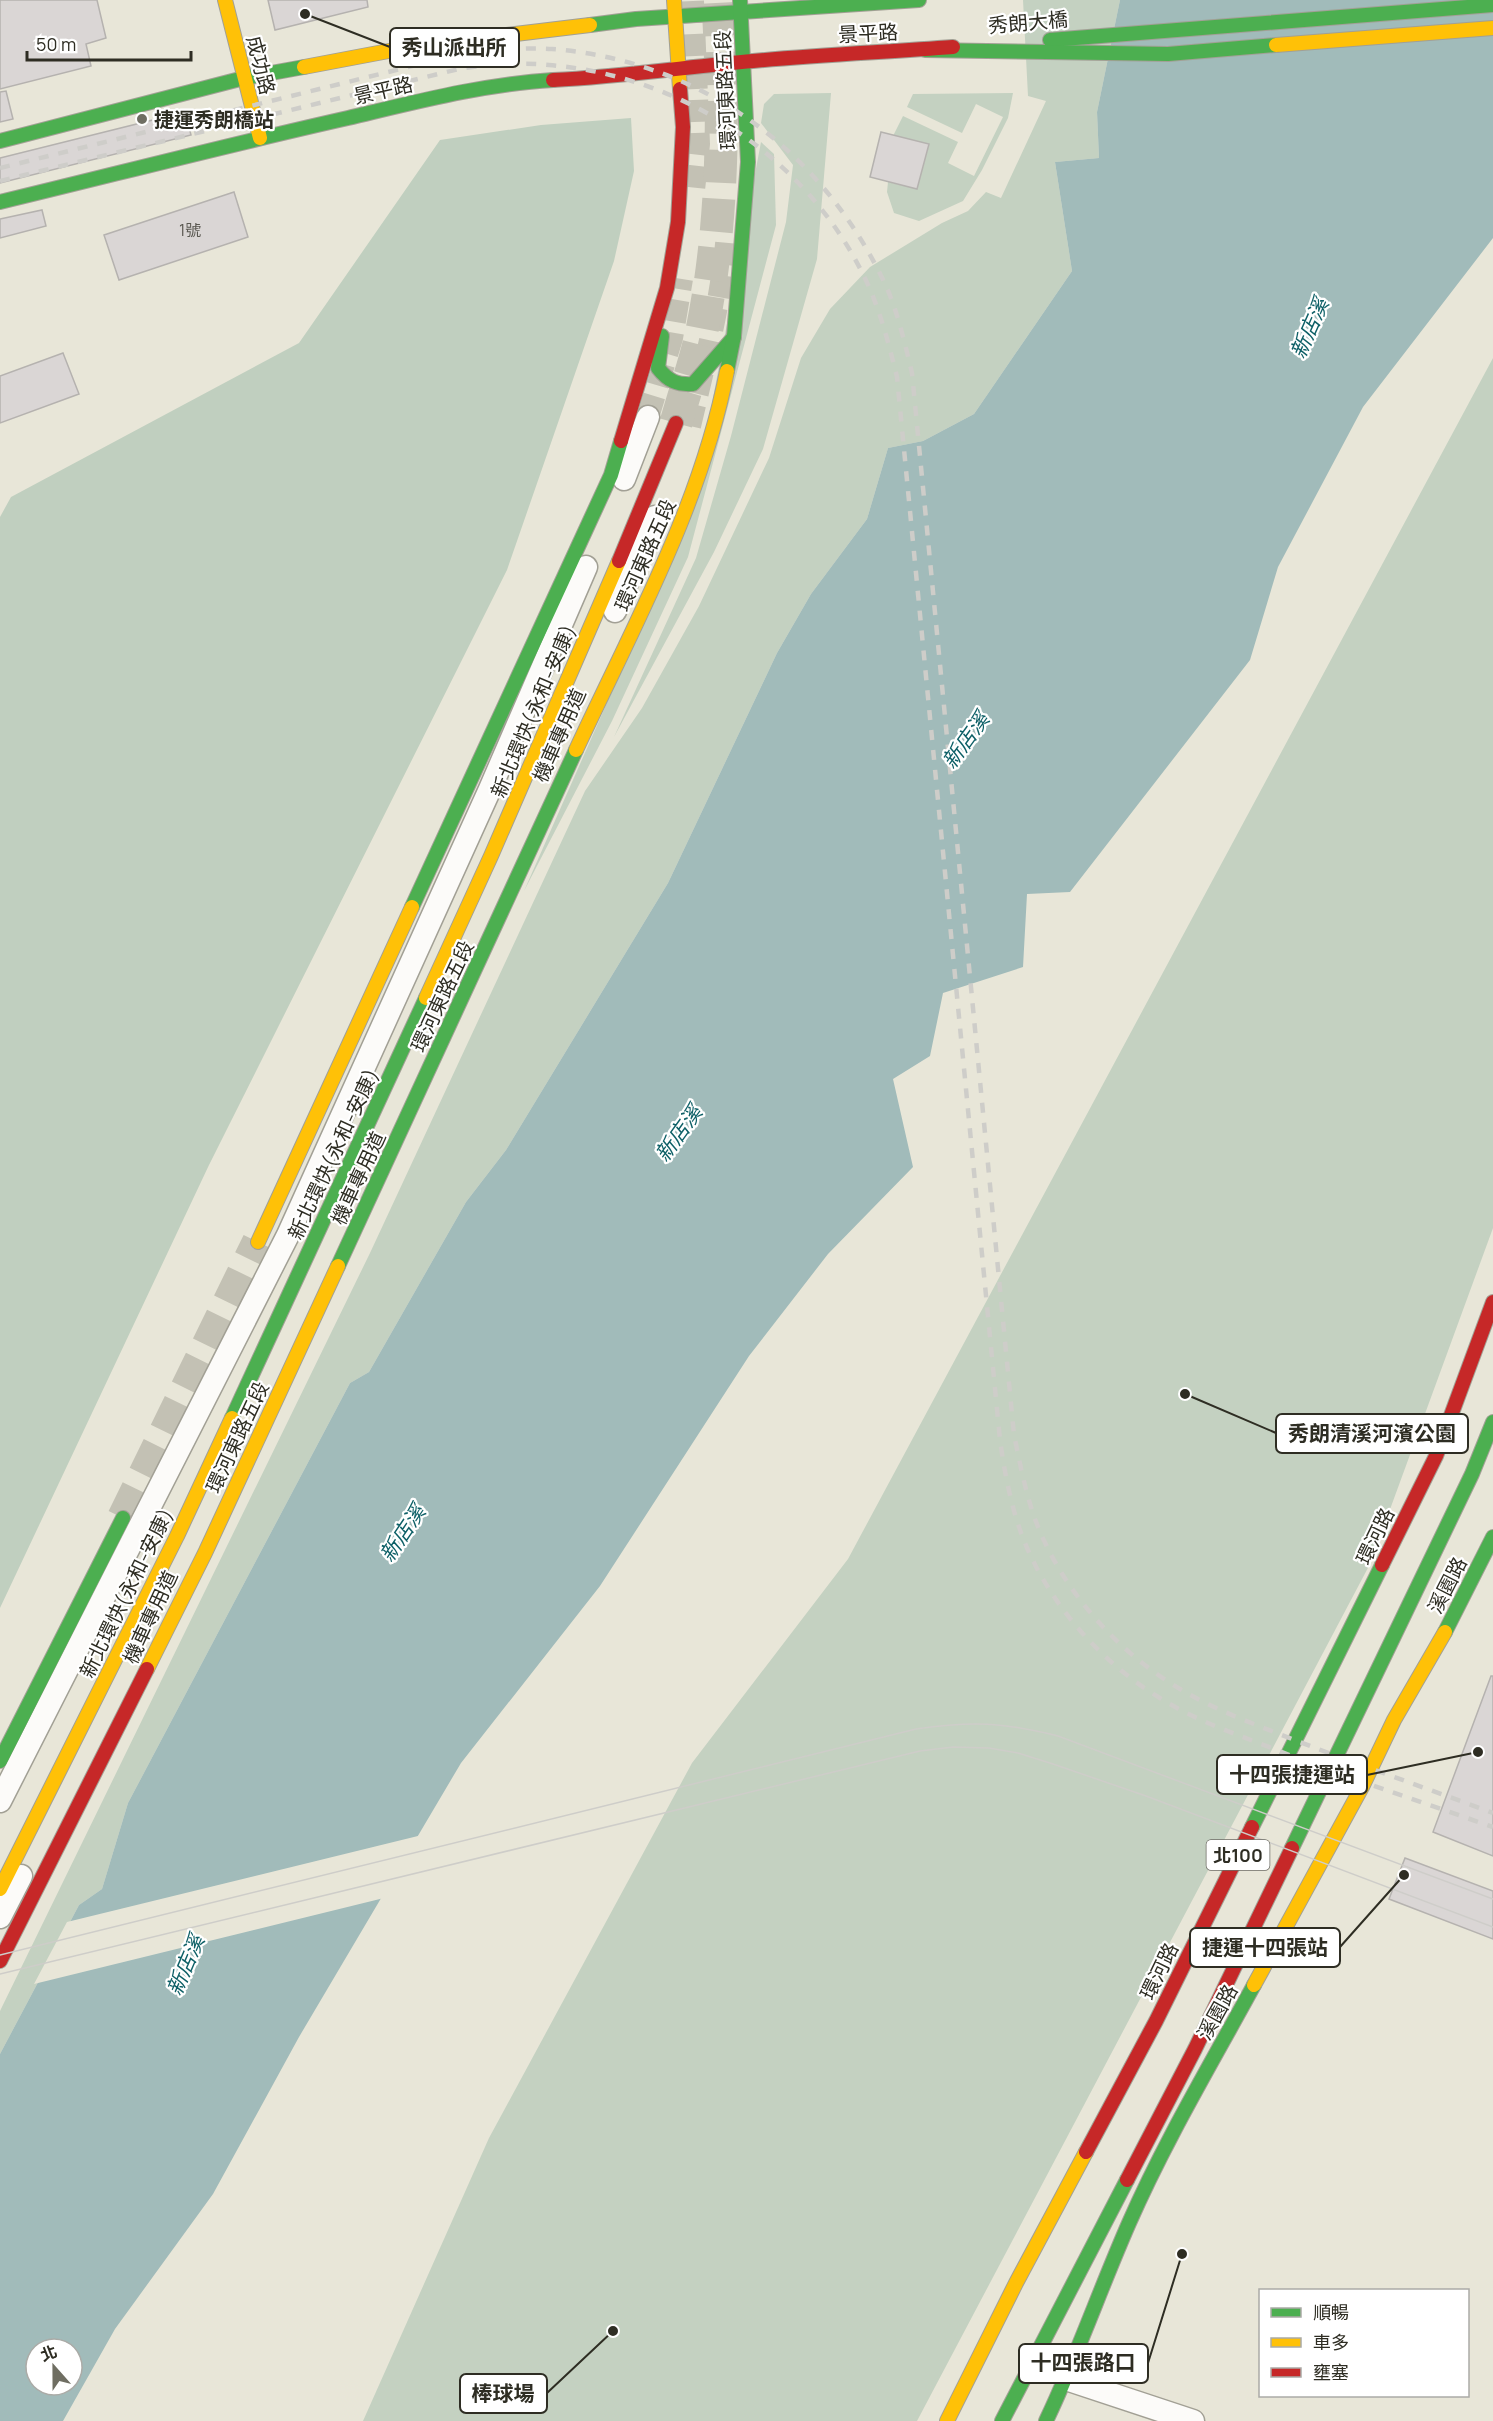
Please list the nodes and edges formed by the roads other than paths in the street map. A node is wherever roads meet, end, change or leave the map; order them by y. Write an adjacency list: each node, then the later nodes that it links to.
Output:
1 (225, 0): 13 (main road, 成功路)
2 (674, 0): 6 (main road)
3 (919, 0): 5 (main road)
4 (1493, 4): 10 (main road, 秀朗大橋)
5 (741, 6): 6 (main road, 景平路); 11 (main road, 環河東路五段)
6 (676, 17): 12 (main road); 13 (main road, 景平路)
7 (1493, 28): 8 (main road)
8 (1320, 42): 9 (main road); 10 (main road)
9 (1493, 43)
10 (925, 50): 11 (main road, 景平路)
11 (744, 61): 12 (main road, 景平路); 18 (main road, 環河東路五段)
12 (680, 70): 14 (main road, 景平路); 17 (main road)
13 (244, 78): 14 (main road, 成功路); 15 (main road, 景平路)
14 (260, 138): 16 (main road, 景平路)
15 (0, 141)
16 (0, 202)
17 (667, 288): 18 (main road); 20 (main road)
18 (735, 336): 32 (main road, 環河東路五段)
19 (669, 422): 25 (main road, 新北環快(永和-安康)); 29 (street, 機車專用道); 30 (main road, 新北環快(永和-安康)); 31 (street, 機車專用道)
20 (258, 1242)
21 (1493, 1293): 23 (main road)
22 (1493, 1302): 23 (main road, 環河路 / 北100)
23 (1486, 1319): 34 (main road, 環河路 / 北100)
24 (1493, 1422): 35 (main road, 北100)
25 (178, 1500)
26 (123, 1518): 28 (main road)
27 (1493, 1537): 33 (main road, 溪園路)
28 (0, 1761)
29 (0, 1801)
30 (0, 1889)
31 (0, 1917)
32 (0, 1961)
33 (1066, 2379): 36 (main road, 溪園路); 37 (street)
34 (949, 2421)
35 (1002, 2421)
36 (1046, 2421)
37 (1193, 2421)

